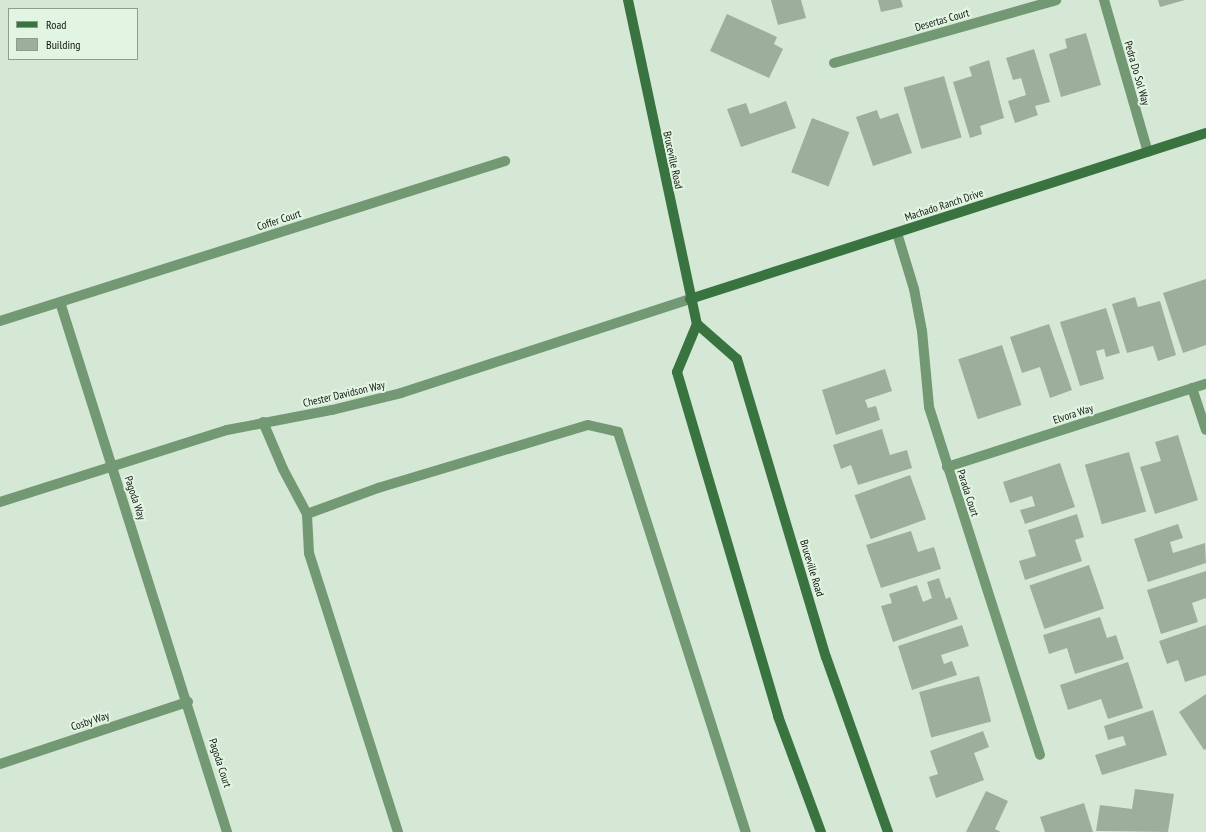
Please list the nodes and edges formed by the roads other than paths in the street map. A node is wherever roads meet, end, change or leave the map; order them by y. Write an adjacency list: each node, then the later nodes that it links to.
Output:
1 (628, 0): 9 (main road, Bruceville Road)
2 (1056, 0): 4 (street, Desertas Court)
3 (1104, 0): 6 (street, Pedra Do Sol Way)
4 (834, 63)
5 (1206, 133): 6 (main road, Machado Ranch Drive)
6 (1148, 152): 8 (main road, Machado Ranch Drive)
7 (505, 161): 10 (street, Coffer Court)
8 (897, 233): 9 (main road, Machado Ranch Drive); 18 (street, Parada Court)
9 (690, 299): 12 (main road, Bruceville Road); 15 (street, Chester Davidson Way)
10 (60, 302): 11 (street, Coffer Court); 17 (street, Pagoda Way)
11 (0, 321)
12 (697, 324): 27 (main road); 28 (main road, Bruceville Road)
13 (1206, 384): 14 (street, Elvora Way)
14 (1192, 388): 16 (street); 18 (street, Elvora Way)
15 (263, 422): 17 (street, Chester Davidson Way); 20 (street)
16 (1206, 430)
17 (113, 466): 19 (street, Chester Davidson Way); 21 (street, Pagoda Way)
18 (947, 467): 22 (street, Parada Court)
19 (0, 502)
20 (307, 514): 25 (street); 26 (street)
21 (188, 702): 23 (street, Cosby Way); 24 (street, Pagoda Court)
22 (1040, 755)
23 (0, 764)
24 (227, 832)
25 (398, 832)
26 (746, 832)
27 (821, 832)
28 (888, 832)

